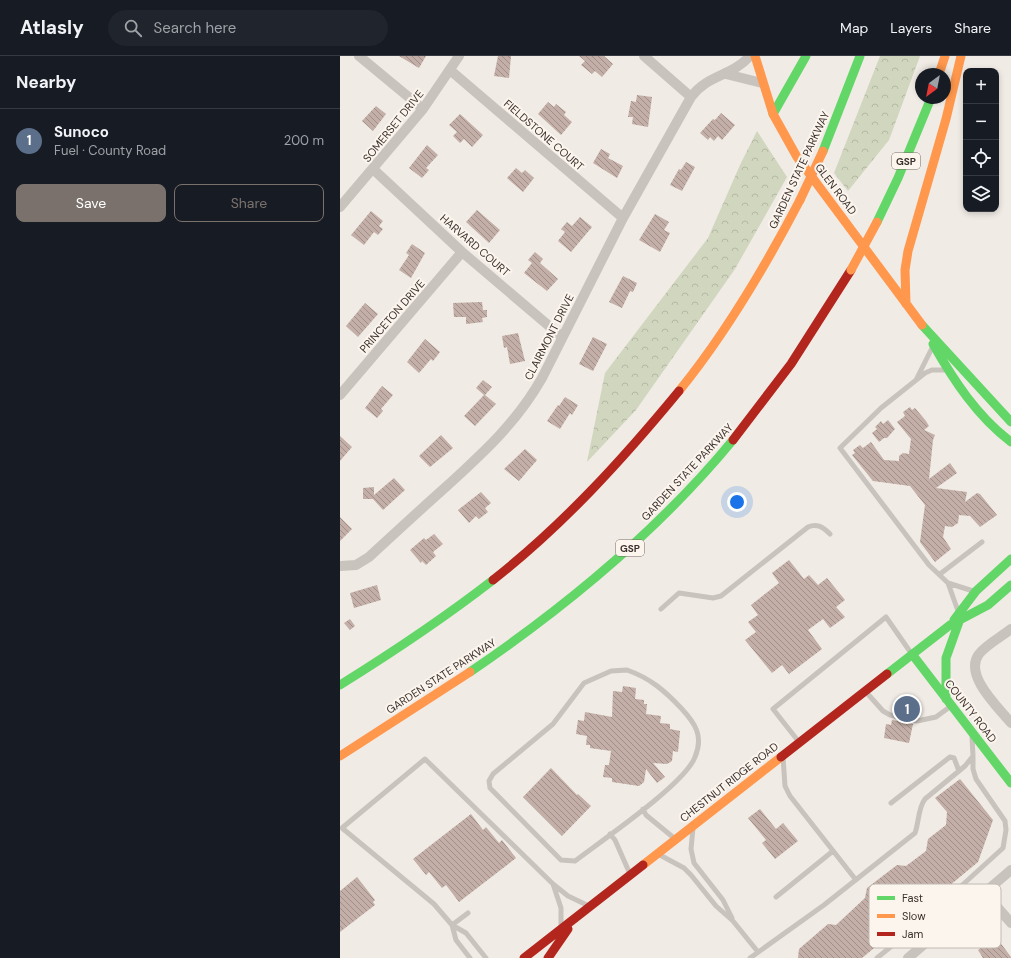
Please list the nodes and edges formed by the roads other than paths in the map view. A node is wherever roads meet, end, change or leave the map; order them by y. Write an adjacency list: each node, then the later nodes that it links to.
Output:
1 (359, 56): 16 (street)
2 (459, 56): 11 (street, SOMERSET DRIVE)
3 (644, 56): 14 (street)
4 (750, 56): 12 (street, CLAIRMONT DRIVE)
5 (755, 56): 13 (main road, GLEN ROAD)
6 (806, 56): 17 (main road)
7 (860, 56): 45 (main road, GARDEN STATE PARKWAY, bridge)
8 (945, 56): 10 (main road)
9 (961, 56): 22 (main road)
10 (941, 68)
11 (450, 70): 16 (street, SOMERSET DRIVE); 20 (street, FIELDSTONE COURT)
12 (726, 74): 13 (street); 14 (street, CLAIRMONT DRIVE)
13 (762, 83): 17 (main road, GLEN ROAD)
14 (691, 97): 20 (street, CLAIRMONT DRIVE)
15 (929, 104): 51 (main road, GARDEN STATE PARKWAY / GSP, bridge)
16 (423, 109): 18 (street, SOMERSET DRIVE)
17 (772, 114): 22 (main road, GLEN ROAD)
18 (373, 169): 19 (street, SOMERSET DRIVE); 21 (street, HARVARD COURT)
19 (340, 207)
20 (622, 218): 24 (street, CLAIRMONT DRIVE)
21 (462, 252): 24 (street, HARVARD COURT); 28 (street, PRINCETON DRIVE)
22 (906, 304): 23 (main road, GLEN ROAD)
23 (922, 325): 25 (main road, GLEN ROAD); 29 (main road, GLEN ROAD)
24 (562, 337): 36 (street, CLAIRMONT DRIVE)
25 (934, 346): 26 (main road, GLEN ROAD); 27 (lane)
26 (948, 371): 27 (lane); 30 (main road, GLEN ROAD)
27 (916, 379): 37 (lane)
28 (340, 395)
29 (1011, 422)
30 (1002, 436): 31 (main road, GLEN ROAD); 32 (main road)
31 (1011, 442)
32 (1011, 446)
33 (830, 534): 41 (lane)
34 (982, 542): 37 (lane)
35 (1011, 559): 40 (main road, CHESTNUT RIDGE ROAD)
36 (340, 566)
37 (940, 574): 38 (lane)
38 (948, 583): 40 (lane); 42 (lane)
39 (1011, 585): 42 (main road, CHESTNUT RIDGE ROAD)
40 (976, 591): 42 (main road, CHESTNUT RIDGE ROAD)
41 (661, 609)
42 (960, 616): 44 (main road, CHESTNUT RIDGE ROAD); 47 (main road)
43 (1011, 629): 48 (street)
44 (912, 654): 46 (main road, CHESTNUT RIDGE ROAD); 47 (main road, COUNTY ROAD); 50 (lane)
45 (340, 686)
46 (865, 691): 47 (lane); 50 (main road, CHESTNUT RIDGE ROAD)
47 (949, 702): 49 (main road, COUNTY ROAD)
48 (1011, 723)
49 (971, 730): 53 (lane); 55 (main road, COUNTY ROAD)
50 (799, 742): 52 (main road, CHESTNUT RIDGE ROAD)
51 (340, 756)
52 (783, 756): 58 (main road, CHESTNUT RIDGE ROAD); 61 (lane)
53 (973, 756): 54 (lane); 67 (lane)
54 (959, 770): 56 (lane); 65 (lane)
55 (1011, 783)
56 (891, 803)
57 (643, 809): 59 (lane); 59 (lane); 60 (lane)
58 (694, 825): 60 (main road, CHESTNUT RIDGE ROAD); 74 (lane)
59 (610, 834): 64 (lane)
60 (675, 839): 62 (main road, CHESTNUT RIDGE ROAD)
61 (833, 851): 65 (lane); 69 (lane)
62 (656, 854): 64 (main road, CHESTNUT RIDGE ROAD); 74 (lane)
63 (1011, 870): 68 (street)
64 (630, 874): 70 (main road, CHESTNUT RIDGE ROAD)
65 (856, 880): 80 (lane)
66 (553, 884): 70 (lane); 76 (lane); 77 (lane)
67 (963, 884)
68 (994, 884)
69 (776, 897)
70 (590, 907): 73 (main road, CHESTNUT RIDGE ROAD)
71 (1001, 911): 75 (street)
72 (468, 913): 76 (lane)
73 (577, 917): 77 (main road, CHESTNUT RIDGE ROAD); 84 (main road)
74 (733, 921): 80 (lane)
75 (1011, 923)
76 (452, 925): 81 (lane); 82 (lane)
77 (561, 929): 83 (main road, CHESTNUT RIDGE ROAD)
78 (889, 948): 86 (lane)
79 (920, 948): 87 (street)
80 (758, 952): 85 (lane)
81 (470, 958)
82 (486, 958)
83 (524, 958)
84 (548, 958)
85 (750, 958)
86 (877, 958)
87 (908, 958)

